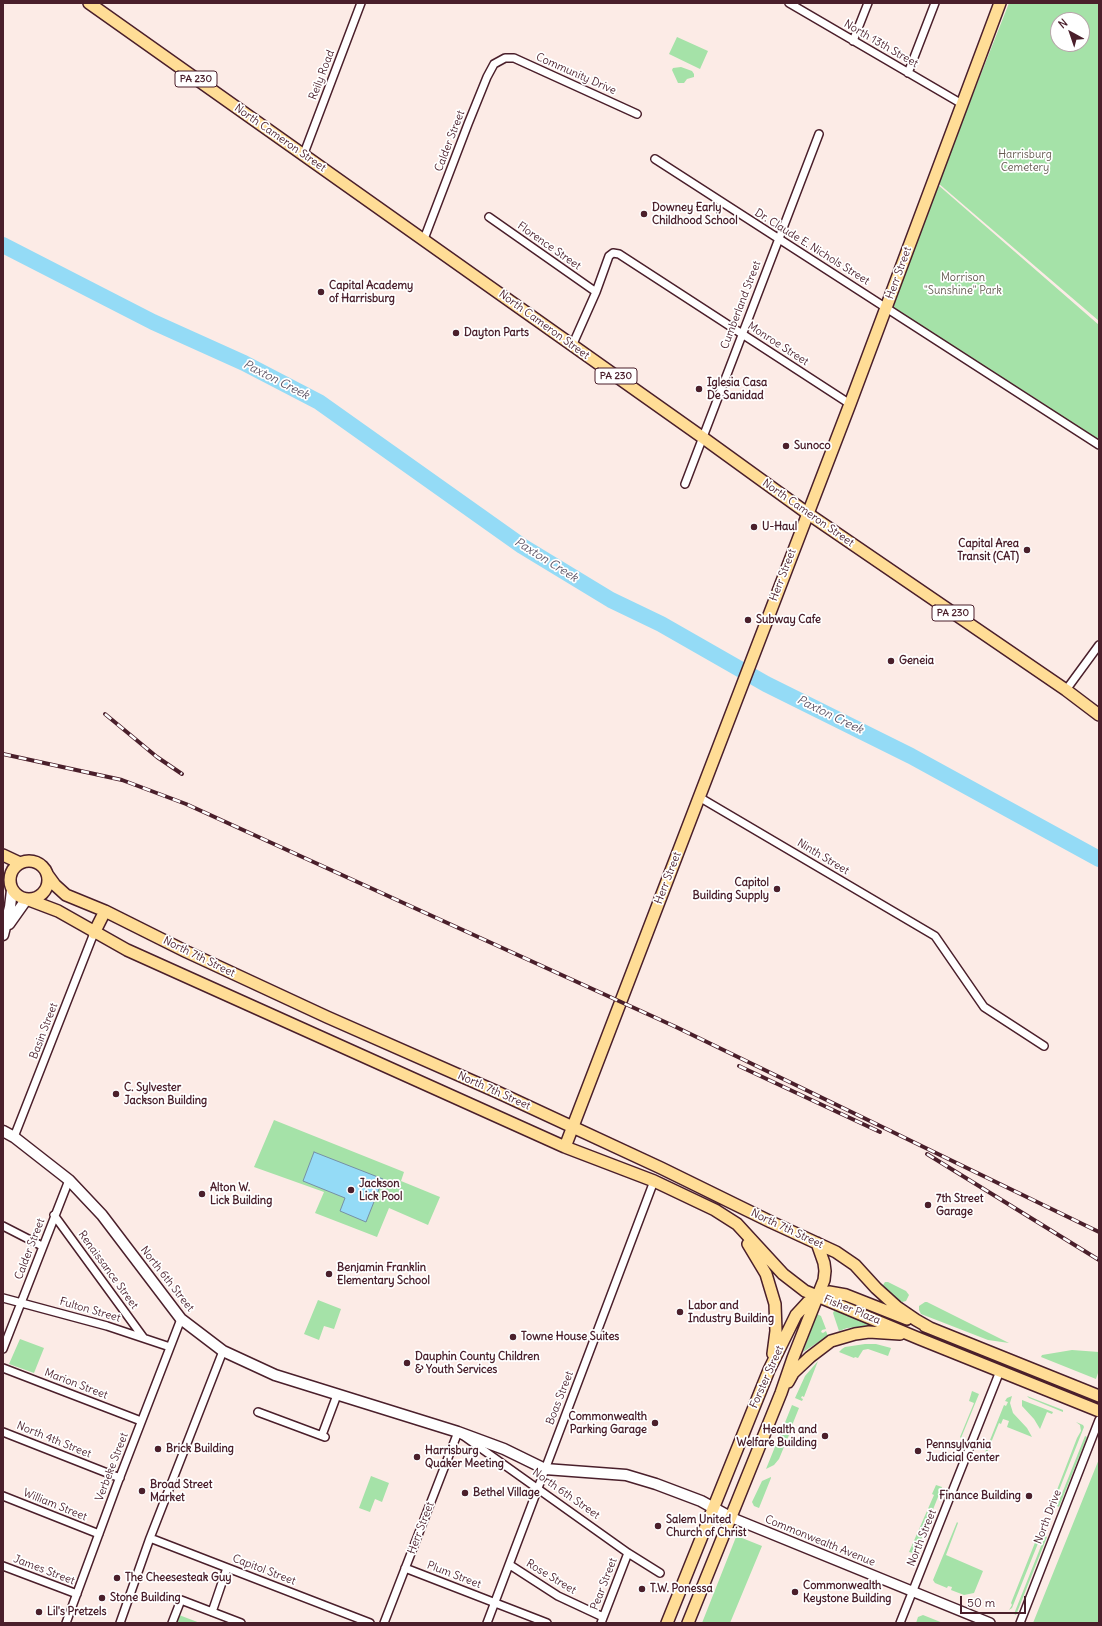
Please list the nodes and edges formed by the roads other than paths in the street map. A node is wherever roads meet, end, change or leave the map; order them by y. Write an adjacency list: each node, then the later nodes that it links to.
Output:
1 (89, 3): 13 (main road, North Cameron Street / PA 230)
2 (361, 3): 13 (street, Reily Road)
3 (788, 3): 7 (street, North 13th Street)
4 (868, 3): 7 (street)
5 (935, 3): 9 (street)
6 (1000, 3): 10 (main road, Herr Street)
7 (853, 41): 9 (street, North 13th Street)
8 (505, 58): 11 (street, Community Drive); 16 (street, Calder Street)
9 (908, 73): 10 (street, North 13th Street)
10 (962, 104): 19 (main road, Herr Street)
11 (637, 114)
12 (819, 134): 17 (street, Cumberland Street)
13 (304, 156): 16 (main road, North Cameron Street / PA 230)
14 (655, 159): 17 (street, Dr. Claude E. Nichols Street)
15 (489, 217): 18 (street, Florence Street)
16 (424, 239): 21 (main road, North Cameron Street / PA 230)
17 (778, 239): 19 (street, Dr. Claude E. Nichols Street); 20 (street, Cumberland Street)
18 (596, 292): 20 (street, Monroe Street); 21 (street)
19 (886, 307): 22 (main road, Herr Street); 24 (street, Dr. Claude E. Nichols Street)
20 (742, 334): 22 (street, Monroe Street); 23 (street, Cumberland Street)
21 (572, 346): 23 (main road, North Cameron Street / PA 230)
22 (850, 404): 26 (main road, Herr Street)
23 (702, 437): 25 (street, Cumberland Street); 26 (main road, North Cameron Street / PA 230)
24 (1099, 445)
25 (685, 484)
26 (807, 513): 28 (main road, North Cameron Street / PA 230); 30 (main road, Herr Street)
27 (1099, 645): 28 (street)
28 (1066, 690): 29 (main road, North Cameron Street / PA 230)
29 (1099, 715)
30 (699, 797): 39 (street, Ninth Street); 40 (main road, Herr Street)
31 (3, 855): 32 (main road, North 7th Street)
32 (20, 863): 33 (main road, North 7th Street); 34 (main road)
33 (47, 874): 35 (main road); 36 (main road, North 7th Street)
34 (8, 884): 35 (main road, North 7th Street); 37 (main road)
35 (27, 900): 37 (main road); 38 (main road, North 7th Street)
36 (105, 911): 38 (main road); 40 (main road, North 7th Street)
37 (4, 932)
38 (94, 933): 42 (street, Basin Street); 43 (main road, North 7th Street)
39 (1044, 1046)
40 (572, 1127): 43 (main road, Herr Street); 49 (main road, North 7th Street)
41 (3, 1131): 42 (main road, North 6th Street)
42 (14, 1137): 44 (main road, North 6th Street)
43 (565, 1147): 45 (main road, North 7th Street)
44 (69, 1180): 46 (street, Calder Street); 54 (main road, North 6th Street)
45 (654, 1181): 47 (main road, North 7th Street); 73 (street, Boas Street)
46 (54, 1215): 50 (street, Calder Street); 56 (street, Renaissance Street)
47 (726, 1217): 51 (main road, North 7th Street); 62 (main road)
48 (3, 1226): 50 (street)
49 (817, 1243): 51 (main road, Forster Street); 55 (main road, North 7th Street)
50 (42, 1246): 53 (street, Calder Street)
51 (817, 1296): 55 (main road, Fisher Plaza); 57 (main road, Fisher Plaza); 62 (main road, Forster Street); 64 (main road, Forster Street)
52 (3, 1298): 53 (street, Fulton Street)
53 (21, 1303): 56 (street, Fulton Street); 59 (street, Calder Street)
54 (181, 1319): 58 (street, Verbeke Street); 60 (main road, North 6th Street)
55 (930, 1328): 66 (main road, Fisher Plaza)
56 (144, 1338): 58 (street, Fulton Street)
57 (920, 1339): 63 (main road, Fisher Plaza); 64 (main road)
58 (170, 1347): 70 (street, Verbeke Street)
59 (3, 1349)
60 (223, 1351): 65 (main road, North 6th Street); 80 (street)
61 (3, 1368): 70 (street, Marion Street)
62 (769, 1370): 77 (main road, Forster Street)
63 (1000, 1371): 67 (main road, Fisher Plaza); 87 (street, North Street)
64 (781, 1392): 78 (main road, Forster Street)
65 (337, 1395): 68 (street); 72 (main road, North 6th Street)
66 (1099, 1396)
67 (1099, 1411)
68 (258, 1412)
69 (1099, 1420): 104 (street, North Drive)
70 (141, 1421): 74 (street, Verbeke Street)
71 (3, 1432): 74 (street, North 4th Street)
72 (458, 1432): 73 (main road, North 6th Street); 75 (street, North 6th Street); 85 (street, Herr Street)
73 (545, 1469): 75 (street, Boas Street); 77 (main road, Commonwealth Avenue)
74 (120, 1478): 79 (street, Verbeke Street)
75 (538, 1489): 81 (street, North 6th Street); 82 (street, Boas Street)
76 (3, 1496): 79 (street, William Street)
77 (714, 1508): 78 (main road, Commonwealth Avenue); 100 (main road, Forster Street)
78 (730, 1517): 87 (street, Commonwealth Avenue); 101 (main road, Forster Street)
79 (98, 1534): 88 (street, Verbeke Street)
80 (150, 1538): 84 (street, Capitol Street); 93 (street)
81 (628, 1553): 86 (street, North 6th Street); 91 (street, Pear Street)
82 (510, 1565): 89 (street, Boas Street); 91 (street, Rose Street)
83 (3, 1566): 88 (street, James Street)
84 (227, 1568): 90 (street); 96 (street, Capitol Street)
85 (405, 1568): 89 (street, Plum Street); 97 (street, Herr Street)
86 (660, 1573)
87 (912, 1591): 102 (street, North Street); 103 (street, Commonwealth Avenue)
88 (77, 1594): 92 (street, Verbeke Street)
89 (495, 1603): 98 (street, Boas Street); 99 (street, Plum Street)
90 (212, 1612): 94 (street); 95 (street)
91 (602, 1620)
92 (66, 1623)
93 (120, 1623)
94 (172, 1623)
95 (241, 1623)
96 (370, 1623)
97 (384, 1623)
98 (487, 1623)
99 (547, 1623)
100 (667, 1623)
101 (688, 1623)
102 (900, 1623)
103 (990, 1623)
104 (1020, 1623)

